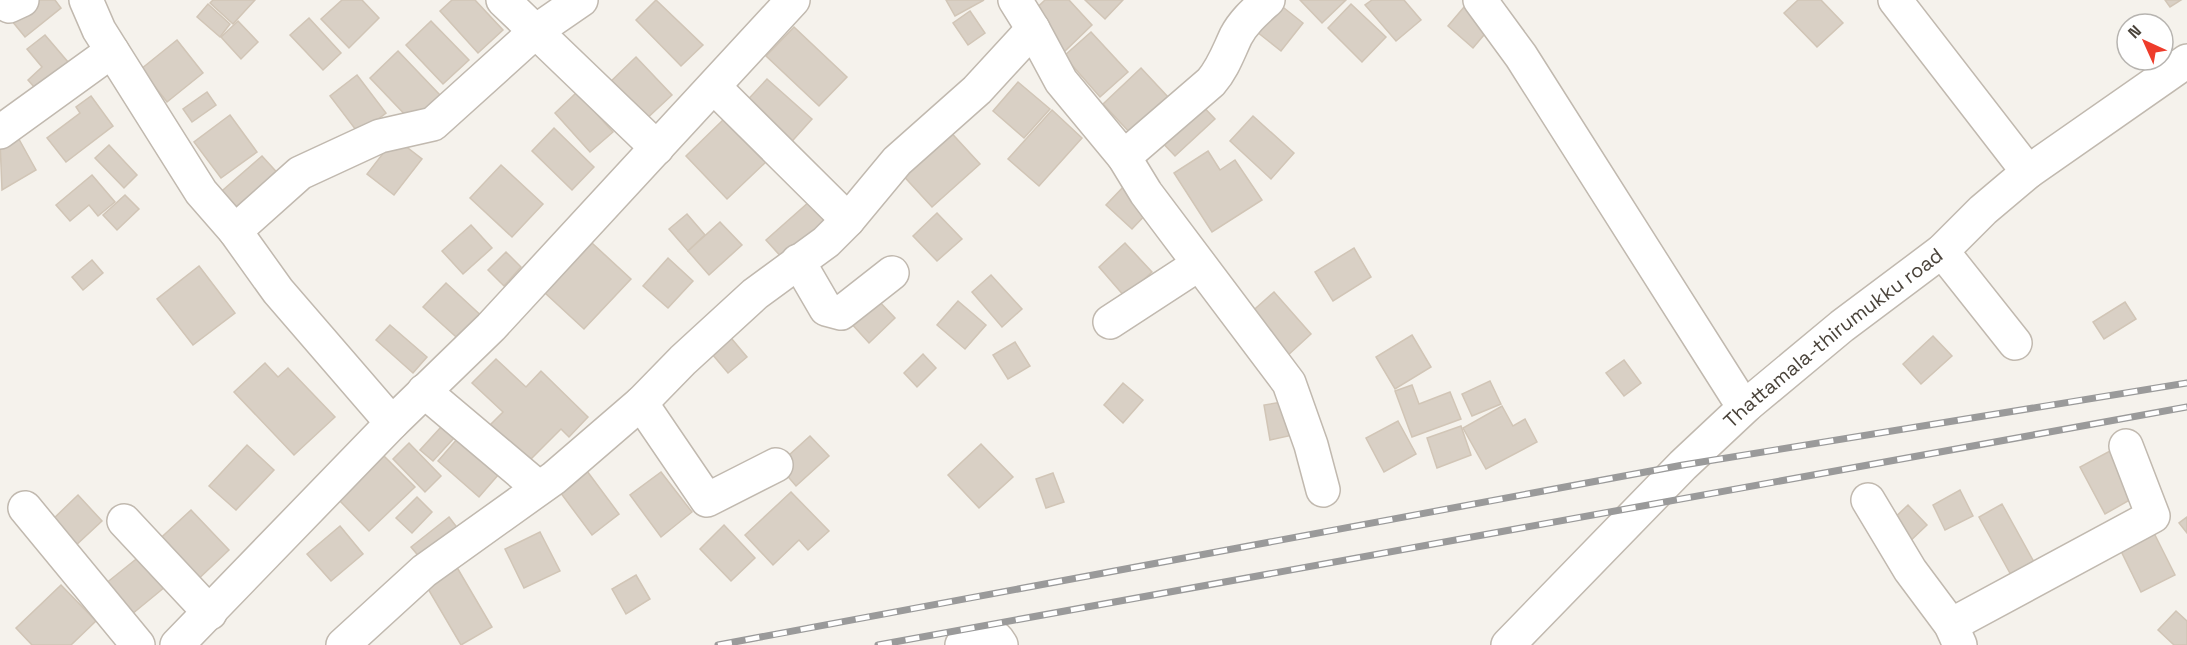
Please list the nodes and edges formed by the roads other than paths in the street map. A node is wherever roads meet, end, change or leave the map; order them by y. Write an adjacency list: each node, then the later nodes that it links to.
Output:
1 (3, 0): 2 (street)
2 (22, 0)
3 (86, 0): 13 (street)
4 (503, 0): 12 (street)
5 (581, 0): 12 (street)
6 (1015, 0): 11 (street)
7 (1268, 0): 18 (street)
8 (1480, 0): 30 (street)
9 (1895, 0): 19 (street)
10 (775, 7): 15 (street)
11 (1033, 30): 18 (street); 20 (street)
12 (536, 31): 17 (street); 21 (street)
13 (112, 51): 16 (street); 21 (street)
14 (2187, 61): 19 (street, Thattamala-thirumukku road)
15 (714, 87): 17 (street); 20 (street)
16 (0, 132)
17 (657, 148): 28 (street)
18 (1124, 157): 24 (street)
19 (2028, 172): 22 (street, Thattamala-thirumukku road)
20 (848, 220): 23 (street)
21 (235, 231): 31 (street)
22 (1942, 251): 27 (street); 30 (street, Thattamala-thirumukku road)
23 (798, 261): 25 (street); 29 (street)
24 (1199, 264): 26 (street); 35 (street)
25 (892, 273)
26 (1110, 322)
27 (2015, 343)
28 (424, 391): 31 (street); 34 (street)
29 (641, 403): 33 (street); 34 (street)
30 (1747, 405): 46 (street, Thattamala-thirumukku road)
31 (392, 423): 39 (street)
32 (2126, 446): 40 (street)
33 (776, 465)
34 (539, 488): 43 (street)
35 (1323, 490)
36 (1868, 500): 40 (street)
37 (25, 508): 41 (street)
38 (124, 521): 39 (street)
39 (210, 613): 42 (street)
40 (1955, 635)
41 (138, 645)
42 (177, 645)
43 (343, 645)
44 (962, 645): 45 (street)
45 (1001, 645)
46 (1508, 645)

